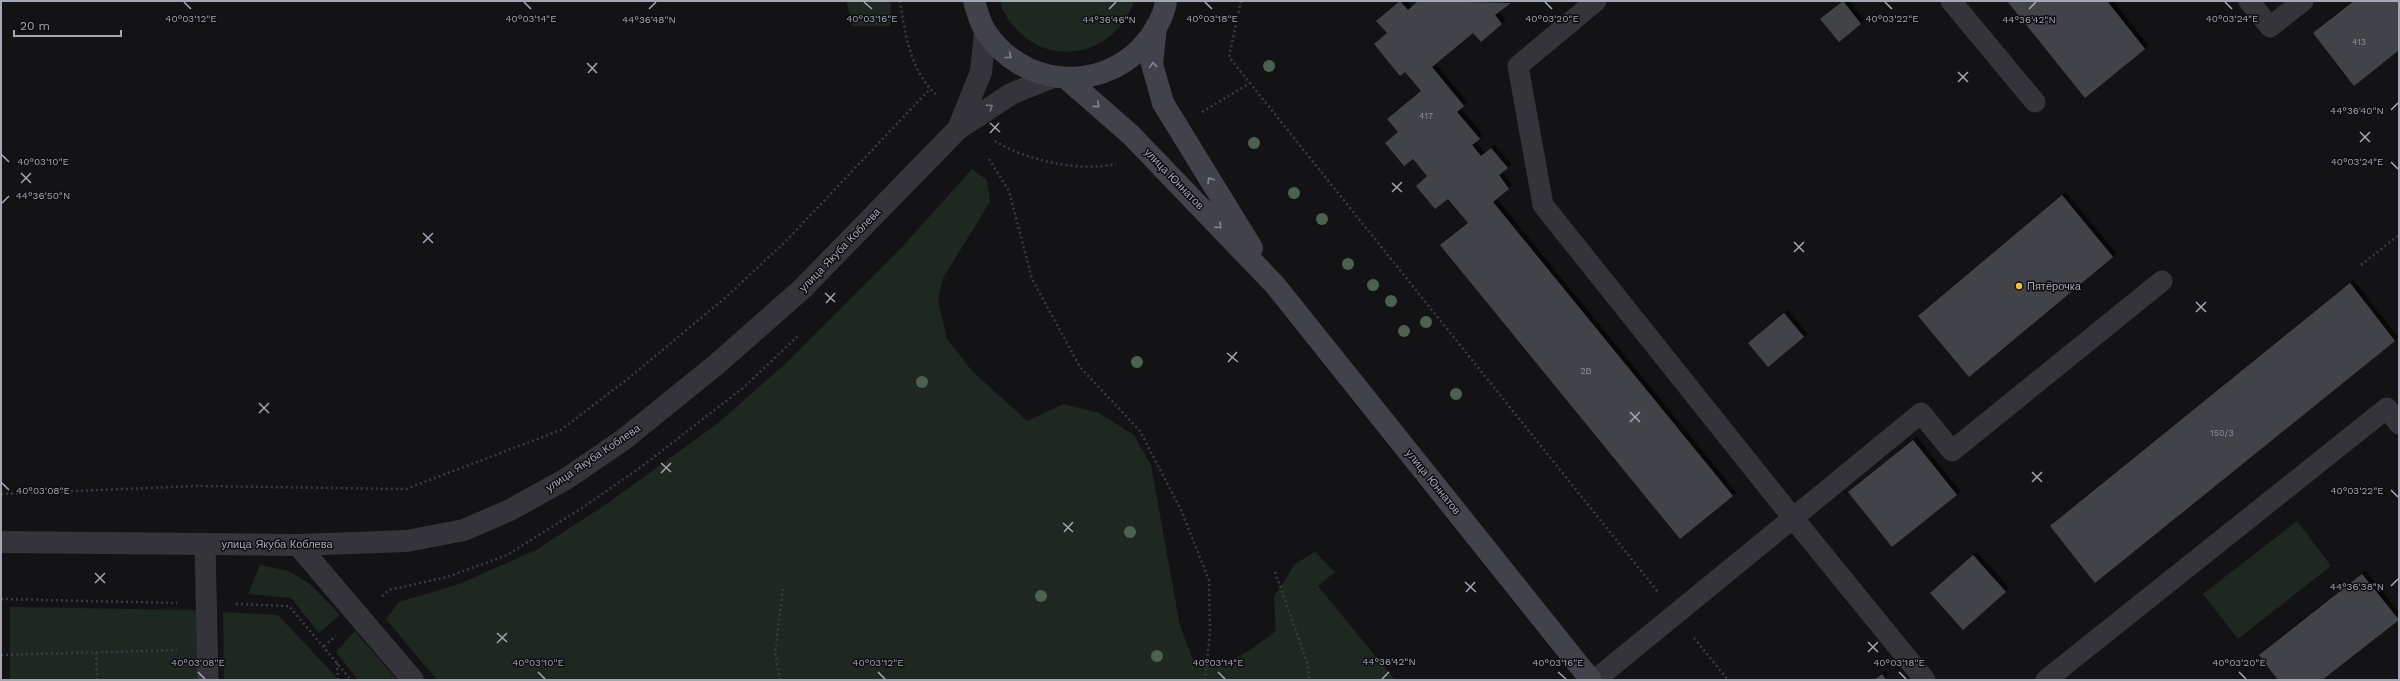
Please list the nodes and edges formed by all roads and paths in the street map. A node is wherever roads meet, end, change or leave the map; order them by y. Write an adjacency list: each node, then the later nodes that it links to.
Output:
1 (900, 1): 20 (path)
2 (974, 1): 10 (main road)
3 (1166, 1): 9 (main road)
4 (1241, 1): 27 (path)
5 (1596, 1): 21 (lane)
6 (1951, 1): 12 (lane)
7 (2249, 1): 8 (lane)
8 (2302, 1)
9 (1156, 27): 11 (main road); 18 (main road, улица Юннатов, one-way to 9)
10 (985, 32): 11 (main road, one-way to 11); 13 (street, улица Якуба Коблева)
11 (1060, 78): 13 (street, улица Якуба Коблева, one-way to 11); 18 (main road, улица Юннатов, one-way to 18)
12 (2035, 102)
13 (958, 129): 24 (street, улица Якуба Коблева)
14 (989, 160): 37 (path)
15 (2399, 235): 16 (path)
16 (2362, 265)
17 (2162, 281): 21 (lane)
18 (1275, 285): 39 (main road, улица Юннатов)
19 (2399, 424): 43 (lane)
20 (1, 494)
21 (1793, 518): 27 (lane); 42 (lane)
22 (1, 542): 23 (street, улица Якуба Коблева)
23 (205, 544): 24 (street, улица Якуба Коблева); 28 (lane)
24 (298, 545): 35 (street)
25 (1275, 572): 38 (path)
26 (783, 589): 36 (path)
27 (1675, 614): 40 (lane); 41 (path)
28 (208, 649): 29 (path); 33 (lane)
29 (96, 653): 30 (path); 32 (path)
30 (1, 655)
31 (337, 663): 34 (path)
32 (96, 679)
33 (208, 680)
34 (338, 680)
35 (413, 680)
36 (780, 680)
37 (1205, 680)
38 (1310, 680)
39 (1591, 680)
40 (1595, 680)
41 (1728, 680)
42 (1925, 680)
43 (2046, 680)

